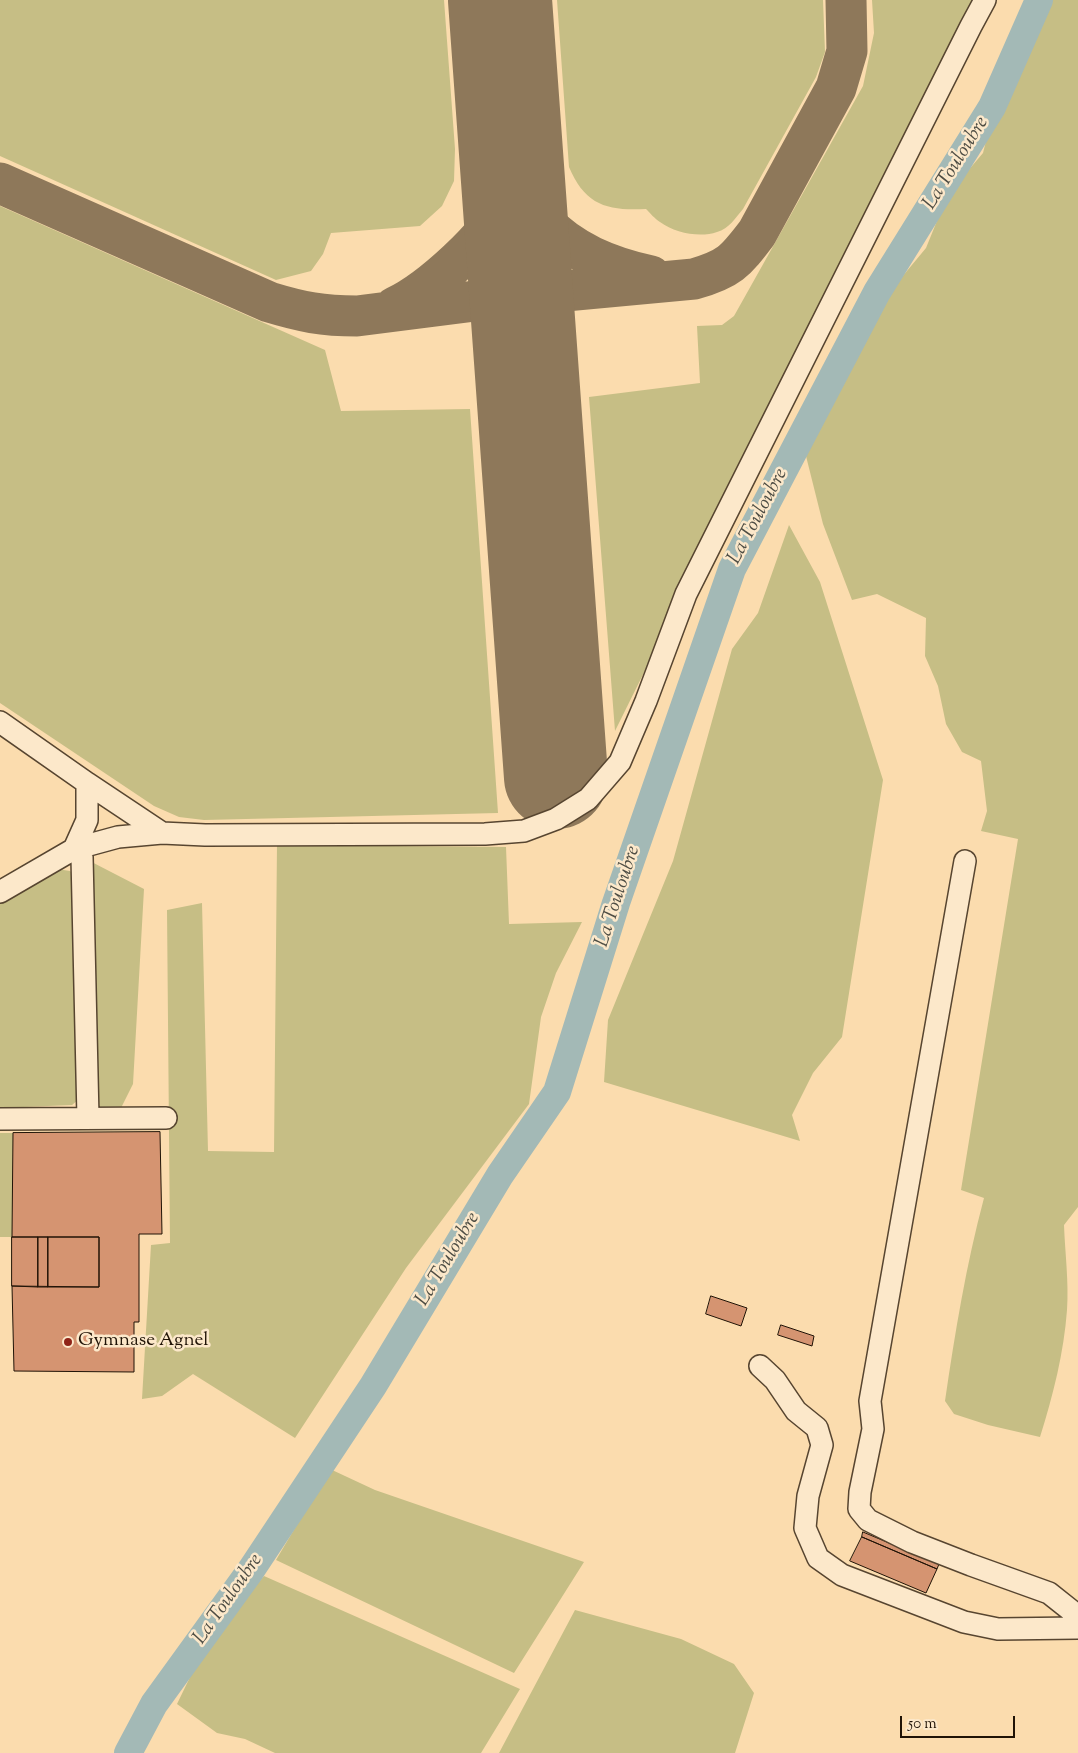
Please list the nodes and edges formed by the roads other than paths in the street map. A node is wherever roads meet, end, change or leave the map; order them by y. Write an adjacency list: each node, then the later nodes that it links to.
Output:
1 (985, 0): 4 (street)
2 (0, 722): 3 (street)
3 (87, 782): 4 (street); 5 (street)
4 (162, 833): 5 (street)
5 (74, 849): 7 (street); 9 (street)
6 (965, 861): 12 (street)
7 (0, 892)
8 (0, 1118): 9 (street)
9 (88, 1118): 10 (street)
10 (166, 1118)
11 (760, 1366): 13 (street)
12 (1078, 1616)
13 (1078, 1628)

